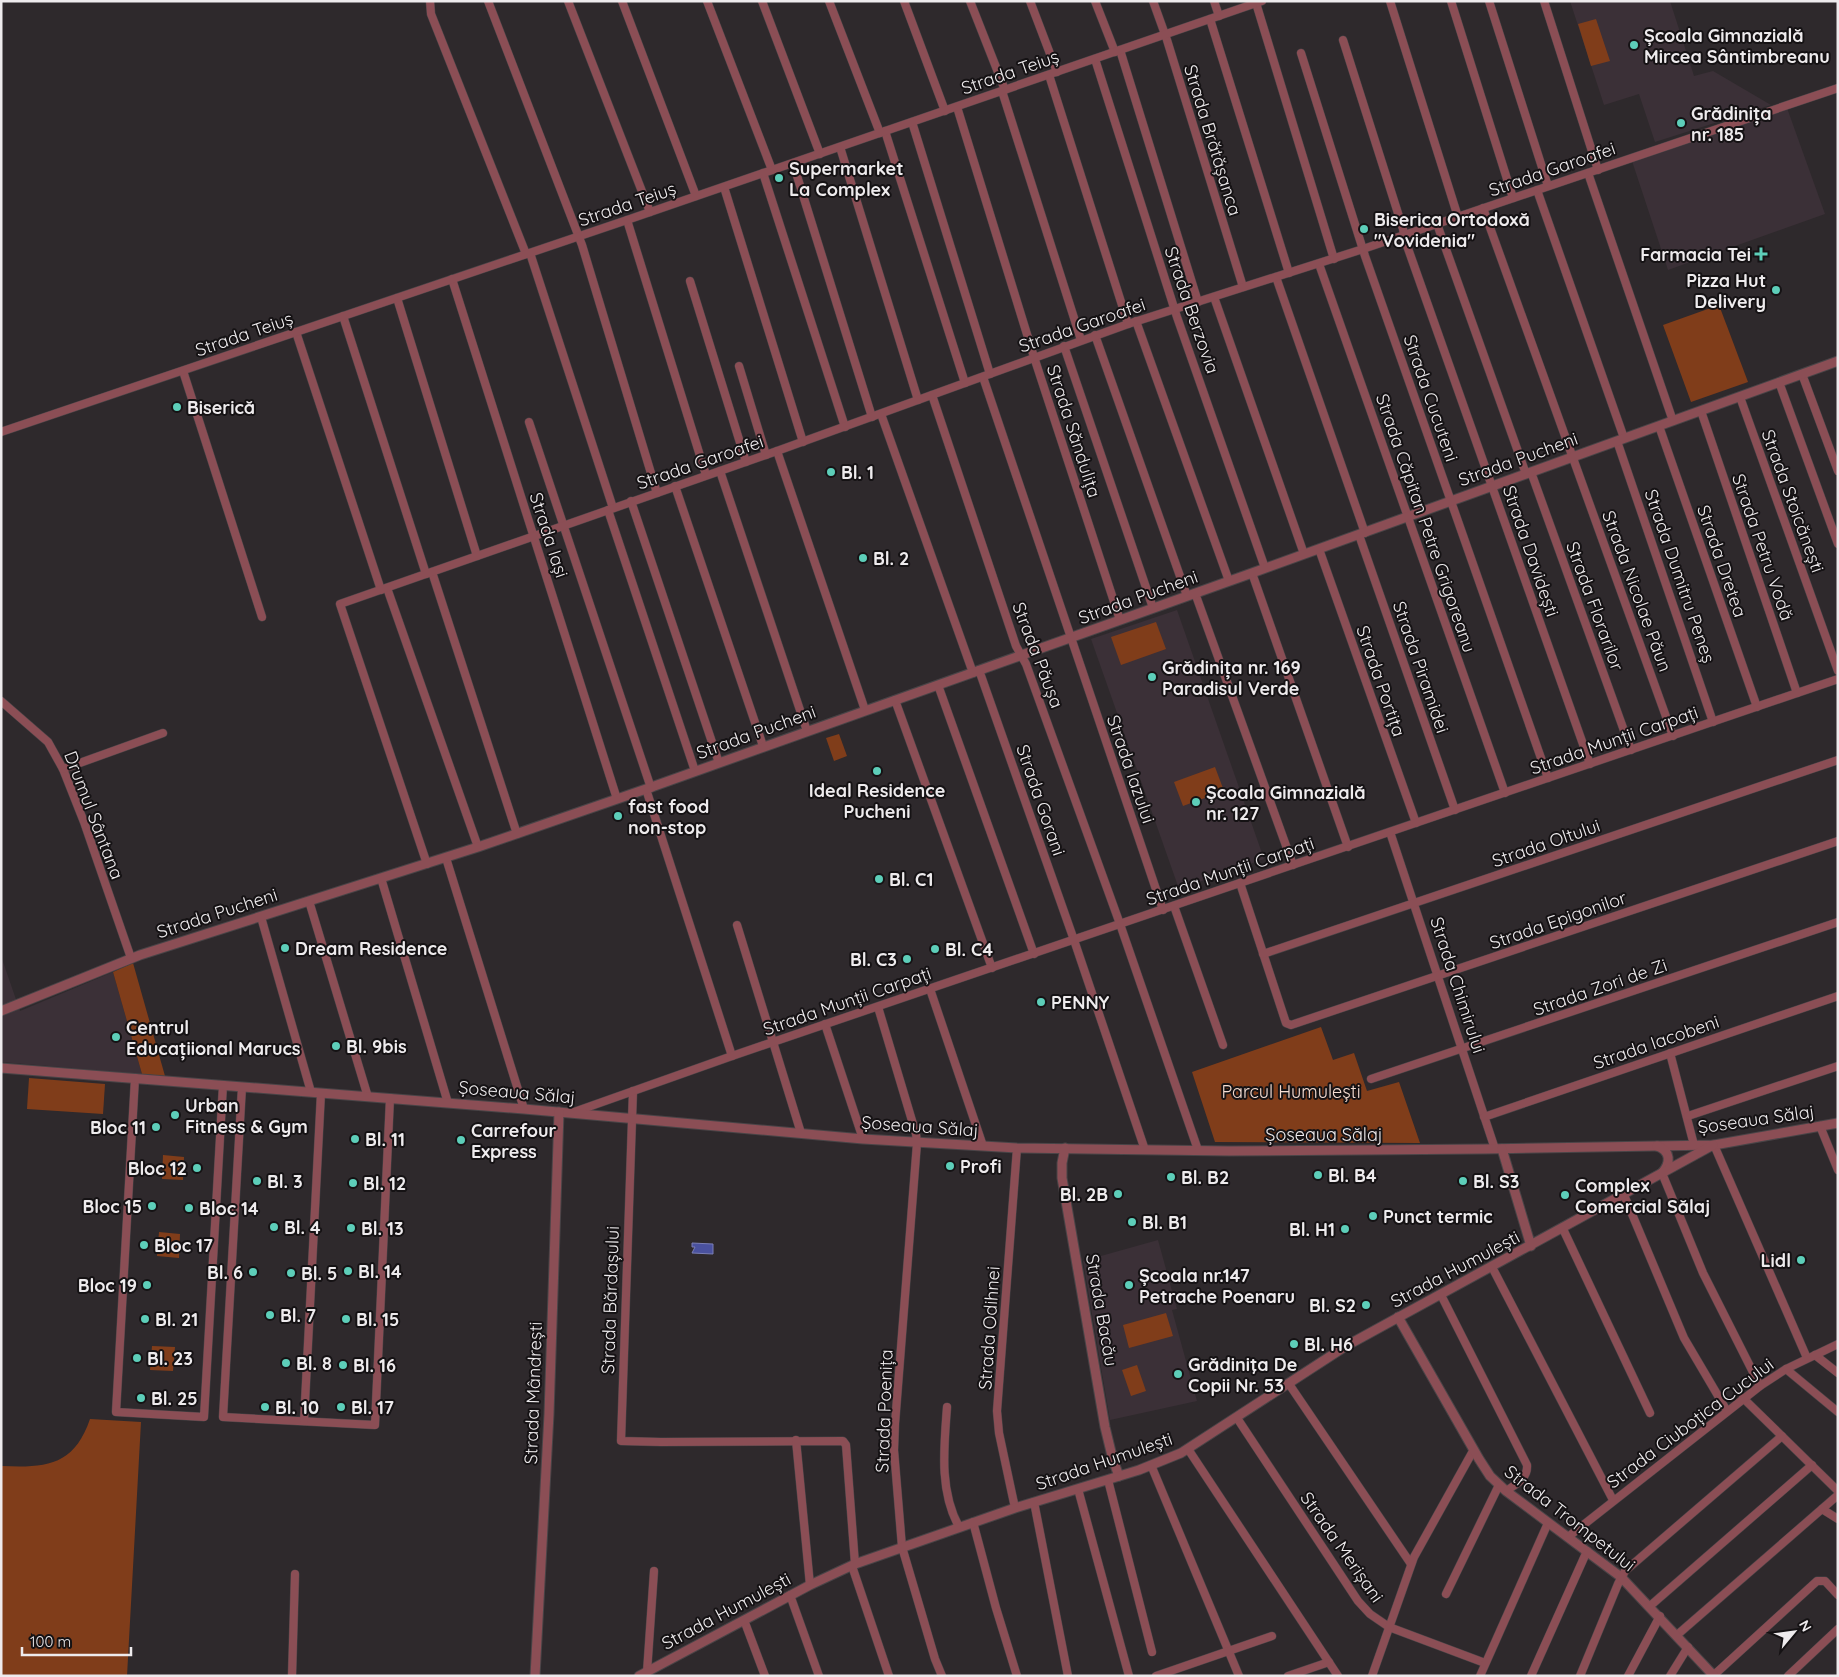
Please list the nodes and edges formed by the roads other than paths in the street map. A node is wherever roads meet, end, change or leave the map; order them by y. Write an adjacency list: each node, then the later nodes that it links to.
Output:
1 (430, 1): 54 (street)
2 (488, 1): 52 (street)
3 (568, 1): 47 (street)
4 (622, 1): 44 (street)
5 (706, 1): 37 (street)
6 (762, 1): 35 (street)
7 (829, 1): 33 (street)
8 (904, 1): 31 (street)
9 (970, 1): 29 (street)
10 (1030, 1): 26 (street)
11 (1095, 1): 23 (street)
12 (1153, 1): 21 (street, Strada Brătășanca)
13 (1214, 1): 19 (street)
14 (1390, 1): 48 (street)
15 (1451, 1): 45 (street)
16 (1489, 1): 41 (street)
17 (1544, 1): 38 (street)
18 (1259, 2): 19 (street, Strada Teiuș); 55 (street)
19 (1220, 16): 20 (street, Strada Teiuș)
20 (1210, 19): 21 (street, Strada Teiuș); 57 (street)
21 (1166, 35): 23 (street, Strada Teiuș); 61 (street, Strada Brătășanca)
22 (1343, 40): 51 (street, Strada Davidești)
23 (1117, 51): 25 (street, Strada Teiuș); 64 (street)
24 (1301, 53): 53 (street, Strada Cucuteni)
25 (1095, 59): 26 (street, Strada Teiuș); 65 (street, Strada Berzovia)
26 (1057, 72): 27 (street, Strada Teiuș)
27 (1049, 75): 29 (street, Strada Teiuș); 67 (street)
28 (1838, 88): 38 (street, Strada Garoafei)
29 (1003, 90): 30 (street, Strada Teiuș); 70 (street)
30 (957, 107): 31 (street, Strada Teiuș); 72 (street, Strada Săndulița)
31 (945, 110): 32 (street, Strada Teiuș)
32 (912, 122): 33 (street, Strada Teiuș); 77 (street, Strada Iazului)
33 (883, 132): 34 (street, Strada Teiuș); 79 (street)
34 (840, 147): 35 (street, Strada Teiuș); 82 (street)
35 (820, 154): 36 (street, Strada Teiuș)
36 (793, 163): 37 (street, Strada Teiuș); 85 (street)
37 (772, 170): 39 (street, Strada Teiuș)
38 (1598, 170): 40 (street, Strada Garoafei)
39 (763, 173): 42 (street, Strada Teiuș); 89 (street)
40 (1588, 173): 41 (street, Strada Garoafei); 86 (street)
41 (1548, 186): 43 (street, Strada Garoafei)
42 (724, 187): 44 (street, Strada Teiuș); 92 (street)
43 (1537, 190): 45 (street, Strada Garoafei); 91 (street, Strada Dumitru Peneș)
44 (696, 196): 47 (street, Strada Teiuș)
45 (1513, 198): 46 (street, Strada Garoafei)
46 (1483, 208): 48 (street, Strada Garoafei); 95 (street, Strada Nicolae Păun)
47 (650, 212): 49 (street, Strada Teiuș)
48 (1458, 217): 50 (street, Strada Garoafei)
49 (627, 220): 52 (street, Strada Teiuș); 100 (street)
50 (1437, 224): 51 (street, Strada Garoafei); 99 (street, Strada Florarilor)
51 (1404, 235): 53 (street, Strada Garoafei); 102 (street, Strada Davidești)
52 (579, 236): 54 (street, Strada Teiuș); 103 (street)
53 (1363, 249): 55 (street, Strada Garoafei); 105 (street, Strada Cucuteni)
54 (528, 254): 59 (street, Strada Teiuș); 106 (street)
55 (1334, 258): 56 (street, Strada Garoafei)
56 (1319, 264): 57 (street, Strada Garoafei); 107 (street, Strada Căpitan Petre Grigoreanu)
57 (1289, 273): 58 (street, Strada Garoafei)
58 (1276, 277): 61 (street, Strada Garoafei); 109 (street, Strada Piramidei)
59 (452, 279): 63 (street, Strada Teiuș); 110 (street, Strada Iași)
60 (690, 280): 96 (street)
61 (1243, 288): 62 (street, Strada Garoafei)
62 (1214, 297): 64 (street, Strada Garoafei); 113 (street)
63 (397, 298): 66 (street, Strada Teiuș); 114 (street)
64 (1198, 302): 65 (street, Strada Garoafei)
65 (1175, 309): 67 (street, Strada Garoafei); 115 (street, Strada Berzovia)
66 (343, 316): 68 (street, Strada Teiuș); 116 (street)
67 (1132, 322): 69 (street, Strada Garoafei); 118 (street)
68 (296, 332): 75 (street, Strada Teiuș); 119 (street)
69 (1095, 335): 70 (street, Strada Garoafei); 120 (street)
70 (1081, 340): 71 (street, Strada Garoafei)
71 (1064, 346): 72 (street, Strada Garoafei); 121 (street)
72 (1034, 357): 77 (street, Strada Garoafei); 123 (street, Strada Săndulița)
73 (1838, 361): 76 (street, Strada Pucheni)
74 (739, 366): 94 (street)
75 (183, 371): 90 (street, Strada Teiuș); 122 (street)
76 (1802, 374): 78 (street, Strada Pucheni); 98 (street)
77 (987, 375): 79 (street, Strada Garoafei); 124 (street, Strada Iazului)
78 (1779, 382): 81 (street, Strada Pucheni); 111 (street)
79 (965, 383): 80 (street, Strada Garoafei)
80 (932, 395): 82 (street, Strada Garoafei); 125 (street, Strada Păușa)
81 (1740, 397): 83 (street, Strada Pucheni); 126 (street, Strada Stoicănești)
82 (918, 400): 84 (street, Strada Garoafei)
83 (1701, 411): 86 (street, Strada Pucheni); 130 (street, Strada Petru Vodă)
84 (881, 414): 85 (street, Strada Garoafei); 127 (street, Strada Gorani)
85 (872, 417): 89 (street, Strada Garoafei)
86 (1673, 421): 88 (street, Strada Pucheni)
87 (529, 422): 108 (street)
88 (1659, 426): 91 (street, Strada Pucheni); 133 (street, Strada Dretea)
89 (845, 427): 92 (street, Strada Garoafei)
90 (1, 432)
91 (1621, 440): 95 (street, Strada Pucheni); 135 (street, Strada Dumitru Peneș)
92 (803, 442): 93 (street, Strada Garoafei)
93 (777, 451): 94 (street, Strada Garoafei); 134 (street)
94 (766, 455): 96 (street, Strada Garoafei)
95 (1572, 456): 99 (street, Strada Pucheni); 138 (street, Strada Nicolae Păun)
96 (746, 462): 97 (street, Strada Garoafei)
97 (720, 471): 100 (street, Strada Garoafei); 136 (street)
98 (1838, 471)
99 (1528, 472): 102 (street, Strada Pucheni); 140 (street, Strada Florarilor)
100 (706, 476): 101 (street, Strada Garoafei)
101 (675, 486): 103 (street, Strada Garoafei); 139 (street)
102 (1492, 486): 105 (street, Strada Pucheni); 143 (street, Strada Davidești)
103 (656, 492): 104 (street, Strada Garoafei)
104 (631, 501): 106 (street, Strada Garoafei); 142 (street)
105 (1451, 501): 107 (street, Strada Pucheni); 146 (street, Strada Cucuteni)
106 (610, 509): 108 (street, Strada Garoafei); 145 (street)
107 (1408, 517): 109 (street, Strada Pucheni); 148 (street, Strada Căpitan Petre Grigoreanu)
108 (564, 525): 110 (street, Strada Garoafei); 147 (street)
109 (1362, 534): 112 (street, Strada Pucheni); 150 (street, Strada Piramidei)
110 (534, 536): 114 (street, Strada Garoafei); 149 (street, Strada Iași)
111 (1838, 544)
112 (1319, 549): 113 (street, Strada Pucheni); 151 (street, Strada Portița)
113 (1304, 554): 115 (street, Strada Pucheni)
114 (477, 556): 116 (street, Strada Garoafei)
115 (1265, 568): 117 (street, Strada Pucheni)
116 (429, 573): 119 (street, Strada Garoafei); 153 (street)
117 (1252, 573): 118 (street, Strada Pucheni); 156 (street)
118 (1229, 581): 120 (street, Strada Pucheni)
119 (384, 589): 155 (street); 158 (street, Strada Garoafei)
120 (1191, 595): 121 (street, Strada Pucheni); 159 (street)
121 (1154, 608): 123 (street, Strada Pucheni)
122 (262, 617)
123 (1120, 620): 124 (street, Strada Pucheni)
124 (1070, 638): 125 (street, Strada Pucheni); 165 (street, Strada Iazului)
125 (1022, 655): 127 (street, Strada Pucheni); 168 (street, Strada Păușa)
126 (1838, 671)
127 (976, 672): 129 (street, Strada Pucheni); 170 (street, Strada Gorani)
128 (1838, 679): 130 (street, Strada Munții Carpați)
129 (938, 685): 131 (street, Strada Pucheni); 171 (street)
130 (1797, 693): 133 (street, Strada Munții Carpați)
131 (895, 700): 134 (street, Strada Pucheni); 174 (street)
132 (1, 701): 144 (street, Drumul Sântana)
133 (1757, 707): 135 (street, Strada Munții Carpați)
134 (866, 710): 136 (street, Strada Pucheni)
135 (1714, 722): 138 (street, Strada Munții Carpați)
136 (807, 731): 139 (street, Strada Pucheni)
137 (163, 733): 144 (street)
138 (1673, 736): 140 (street, Strada Munții Carpați)
139 (763, 746): 142 (street, Strada Pucheni)
140 (1631, 750): 143 (street, Strada Munții Carpați)
141 (1838, 760): 163 (street, Strada Oltului)
142 (719, 762): 145 (street, Strada Pucheni)
143 (1590, 764): 146 (street, Strada Munții Carpați)
144 (63, 769): 173 (street, Drumul Sântana)
145 (695, 771): 147 (street, Strada Pucheni)
146 (1548, 778): 148 (street, Strada Munții Carpați)
147 (648, 788): 149 (street, Strada Pucheni); 185 (street)
148 (1505, 793): 150 (street, Strada Munții Carpați)
149 (617, 799): 153 (street, Strada Pucheni)
150 (1455, 810): 151 (street, Strada Munții Carpați)
151 (1416, 823): 152 (street, Strada Munții Carpați)
152 (1390, 832): 156 (street, Strada Munții Carpați); 163 (street, Strada Chimirului)
153 (517, 834): 155 (street, Strada Pucheni)
154 (1838, 841): 175 (street, Strada Epigonilor)
155 (478, 847): 157 (street, Strada Pucheni)
156 (1348, 847): 159 (street, Strada Munții Carpați)
157 (446, 858): 158 (street, Strada Pucheni); 198 (street)
158 (427, 864): 160 (street, Strada Pucheni)
159 (1293, 865): 161 (street, Strada Munții Carpați)
160 (381, 878): 162 (street, Strada Pucheni); 197 (street)
161 (1240, 883): 164 (street, Strada Munții Carpați); 172 (street)
162 (309, 901): 166 (street, Strada Pucheni); 195 (street)
163 (1414, 904): 172 (street, Strada Oltului); 175 (street, Strada Chimirului)
164 (1174, 906): 165 (street, Strada Munții Carpați); 182 (street)
165 (1163, 910): 168 (street, Strada Munții Carpați)
166 (261, 916): 173 (street, Strada Pucheni); 193 (street)
167 (1838, 922): 183 (street, Strada Zori de Zi)
168 (1120, 924): 170 (street, Strada Munții Carpați); 217 (street, Strada Păușa)
169 (737, 925): 181 (street)
170 (1074, 940): 171 (street, Strada Munții Carpați); 216 (street, Strada Gorani)
171 (1034, 954): 174 (street, Strada Munții Carpați)
172 (1263, 954): 175 (street, Strada Epigonilor)
173 (131, 958): 179 (street, Strada Pucheni)
174 (992, 968): 176 (street, Strada Munții Carpați)
175 (1438, 976): 183 (street, Strada Chimirului)
176 (930, 989): 178 (street, Strada Munții Carpați); 211 (street)
177 (1838, 996): 184 (street, Strada Iacobeni)
178 (878, 1007): 180 (street, Strada Munții Carpați); 208 (street, Strada Poenița)
179 (1, 1011)
180 (825, 1024): 181 (street, Strada Munții Carpați); 207 (street)
181 (774, 1042): 185 (street, Strada Munții Carpați); 206 (street)
182 (1223, 1045)
183 (1462, 1049): 189 (street, Strada Zori de Zi); 202 (street, Strada Chimirului)
184 (1670, 1053): 201 (street); 202 (street, Strada Iacobeni)
185 (732, 1056): 192 (street, Strada Munții Carpați)
186 (1838, 1066): 201 (street)
187 (1, 1068): 188 (street, Șoseaua Sălaj)
188 (135, 1078): 190 (street, Șoseaua Sălaj); 190 (street)
189 (1371, 1079)
190 (223, 1085): 191 (street, Șoseaua Sălaj)
191 (242, 1087): 193 (street, Șoseaua Sălaj); 239 (street)
192 (633, 1091): 200 (street, Strada Munții Carpați); 203 (street)
193 (311, 1092): 194 (street, Șoseaua Sălaj)
194 (321, 1093): 195 (street, Șoseaua Sălaj); 239 (street)
195 (368, 1097): 196 (street, Șoseaua Sălaj)
196 (390, 1098): 197 (street, Șoseaua Sălaj); 239 (street)
197 (448, 1103): 198 (street, Șoseaua Sălaj)
198 (524, 1109): 199 (street, Șoseaua Sălaj)
199 (559, 1112): 200 (street, Șoseaua Sălaj); 286 (street, Strada Mândrești)
200 (572, 1113): 203 (street, Șoseaua Sălaj)
201 (1688, 1116): 209 (street)
202 (1484, 1117): 215 (street, Strada Chimirului)
203 (632, 1119): 206 (street, Șoseaua Sălaj); 241 (street, Strada Bărdașului)
204 (1838, 1122): 205 (street, Șoseaua Sălaj)
205 (1820, 1126): 210 (street, Șoseaua Sălaj); 218 (street)
206 (801, 1133): 207 (street, Șoseaua Sălaj)
207 (863, 1139): 208 (street, Șoseaua Sălaj)
208 (917, 1142): 211 (street, Șoseaua Sălaj); 261 (street, Strada Poenița)
209 (1694, 1145): 210 (street, Șoseaua Sălaj); 212 (street, Șoseaua Sălaj)
210 (1714, 1145): 219 (street, Strada Humulești); 228 (street)
211 (983, 1146): 213 (street, Șoseaua Sălaj)
212 (1654, 1146): 215 (street, Șoseaua Sălaj); 219 (street)
213 (1017, 1148): 214 (street, Șoseaua Sălaj); 254 (street, Strada Odihnei)
214 (1065, 1148): 216 (street, Șoseaua Sălaj); 246 (street, Strada Bacău)
215 (1498, 1149): 217 (street, Șoseaua Sălaj); 222 (street, Strada Chimirului)
216 (1145, 1150): 217 (street, Șoseaua Sălaj)
217 (1198, 1150)
218 (1838, 1170)
219 (1662, 1173): 220 (street, Strada Humulești); 232 (street)
220 (1624, 1195): 221 (street, Strada Humulești); 235 (street)
221 (1563, 1229): 222 (street, Strada Humulești); 237 (street)
222 (1531, 1246): 223 (street, Strada Humulești)
223 (1492, 1267): 224 (street, Strada Humulești); 252 (street)
224 (1441, 1295): 225 (street, Strada Humulești); 248 (street)
225 (1398, 1317): 231 (street, Strada Humulești); 243 (street, Strada Trompetului)
226 (1838, 1344): 227 (street, Strada Ciuboțica Cucului)
227 (1815, 1355): 228 (street, Strada Ciuboțica Cucului); 230 (street)
228 (1807, 1358): 229 (street, Strada Ciuboțica Cucului)
229 (1786, 1369): 232 (street, Strada Ciuboțica Cucului); 236 (street)
230 (1838, 1373)
231 (1289, 1384): 238 (street, Strada Humulești); 263 (street)
232 (1760, 1386): 233 (street, Strada Ciuboțica Cucului)
233 (1743, 1398): 235 (street, Strada Ciuboțica Cucului); 240 (street)
234 (947, 1407): 259 (street)
235 (1727, 1411): 252 (street, Strada Ciuboțica Cucului)
236 (1838, 1412)
237 (1650, 1413)
238 (1237, 1418): 242 (street, Strada Humulești); 275 (street, Strada Merișani)
239 (304, 1421)
240 (1782, 1436): 244 (street); 267 (street)
241 (796, 1440): 264 (street); 268 (street)
242 (1188, 1449): 245 (street, Strada Humulești); 282 (street)
243 (1473, 1451): 248 (street, Strada Trompetului); 263 (street)
244 (1812, 1465): 250 (street); 272 (street)
245 (1151, 1466): 246 (street, Strada Humulești); 281 (street)
246 (1119, 1476): 247 (street, Strada Humulești)
247 (1108, 1480): 249 (street, Strada Humulești); 280 (street)
248 (1503, 1488): 258 (street, Strada Trompetului); 269 (street)
249 (1078, 1489): 253 (street, Strada Humulești); 293 (street)
250 (1838, 1491)
251 (1838, 1495): 255 (street)
252 (1613, 1500): 260 (street, Strada Ciuboțica Cucului)
253 (1034, 1502): 254 (street, Strada Humulești); 292 (street)
254 (1015, 1508): 257 (street, Strada Humulești)
255 (1822, 1509): 256 (street); 277 (street)
256 (1838, 1519)
257 (973, 1522): 259 (street, Strada Humulești); 291 (street)
258 (1548, 1523): 260 (street, Strada Trompetului); 283 (street)
259 (959, 1527): 261 (street, Strada Humulești)
260 (1568, 1537): 262 (street, Strada Trompetului)
261 (902, 1547): 264 (street, Strada Humulești); 290 (street, Strada Poenița)
262 (1587, 1551): 267 (street, Strada Trompetului); 300 (street)
263 (1411, 1564): 275 (street)
264 (853, 1565): 268 (street, Strada Humulești); 289 (street)
265 (654, 1571): 284 (street)
266 (295, 1574): 285 (street)
267 (1621, 1577): 272 (street, Strada Trompetului); 301 (street)
268 (810, 1585): 270 (street, Strada Humulești)
269 (1446, 1594)
270 (790, 1595): 274 (street, Strada Humulești); 288 (street)
271 (1838, 1596): 304 (street)
272 (1650, 1606): 273 (street, Strada Trompetului)
273 (1660, 1616): 277 (street, Strada Trompetului); 302 (street)
274 (744, 1620): 284 (street, Strada Humulești); 287 (street)
275 (1389, 1627): 283 (street, Strada Merișani); 298 (street)
276 (1838, 1629): 305 (street)
277 (1677, 1635): 279 (street, Strada Trompetului)
278 (1272, 1636): 281 (street)
279 (1688, 1648): 303 (street); 304 (street, Strada Trompetului)
280 (1152, 1652)
281 (1229, 1652): 294 (street); 295 (street)
282 (1329, 1662): 296 (street); 297 (street)
283 (1485, 1662): 299 (street)
284 (643, 1675)
285 (292, 1676)
286 (535, 1676)
287 (766, 1676)
288 (819, 1676)
289 (890, 1676)
290 (942, 1676)
291 (1017, 1676)
292 (1068, 1676)
293 (1129, 1676)
294 (1156, 1676)
295 (1239, 1676)
296 (1288, 1676)
297 (1338, 1676)
298 (1372, 1676)
299 (1480, 1676)
300 (1531, 1676)
301 (1580, 1676)
302 (1628, 1676)
303 (1670, 1676)
304 (1714, 1676)
305 (1788, 1676)

